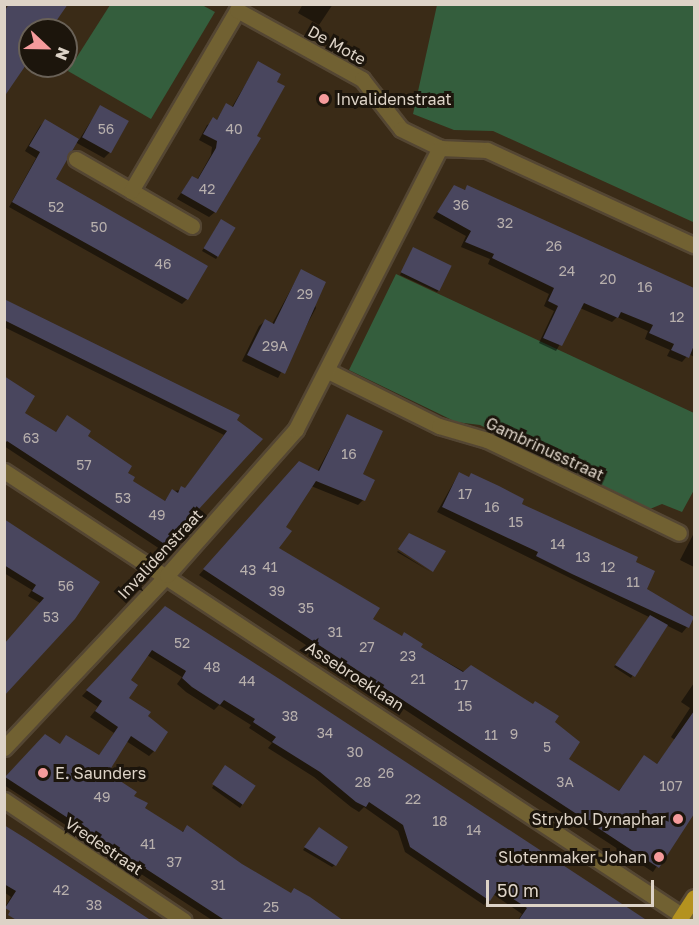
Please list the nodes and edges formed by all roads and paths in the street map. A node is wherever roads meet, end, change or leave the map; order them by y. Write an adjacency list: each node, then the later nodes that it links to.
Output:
1 (440, 148): 3 (street, De Mote); 5 (street, De Mote); 6 (street, Invalidenstraat)
2 (76, 159): 3 (street)
3 (132, 191): 4 (street)
4 (192, 226)
5 (694, 245)
6 (328, 371): 8 (street, Gambrinusstraat); 9 (street, Invalidenstraat)
7 (4, 471): 9 (street, Assebroeklaan)
8 (680, 533)
9 (167, 575): 10 (street, Invalidenstraat); 13 (street, Assebroeklaan)
10 (4, 748)
11 (4, 800): 14 (street, Vredestraat)
12 (694, 897): 13 (main road)
13 (684, 919)
14 (183, 921)

